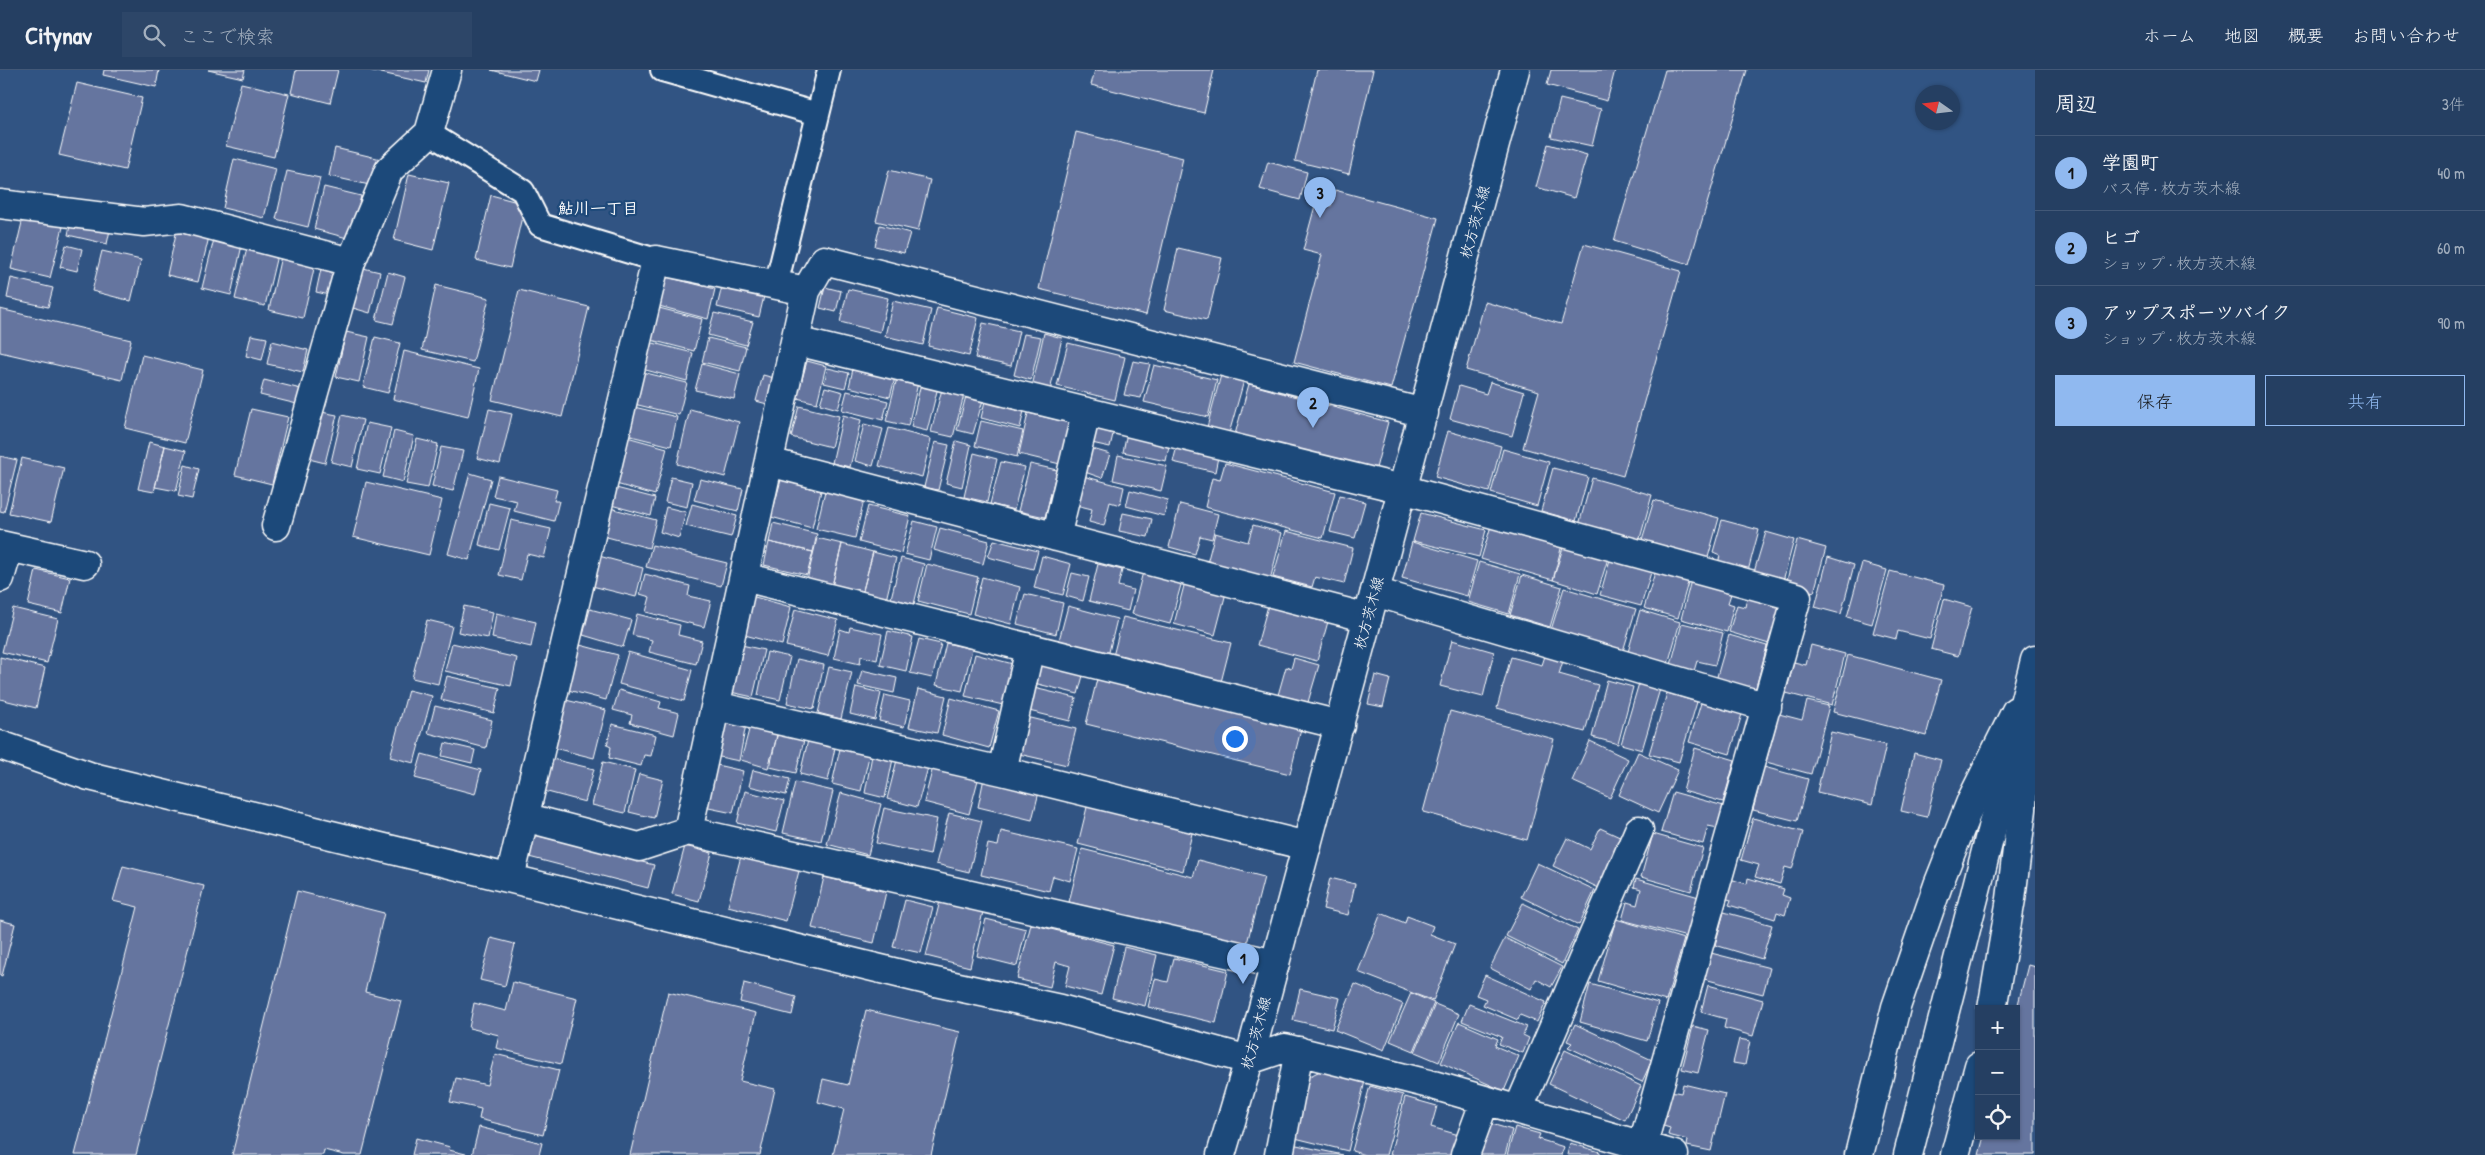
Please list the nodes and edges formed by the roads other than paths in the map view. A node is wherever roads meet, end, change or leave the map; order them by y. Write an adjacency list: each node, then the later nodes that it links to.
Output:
1 (447, 70): 6 (street)
2 (662, 70): 5 (lane)
3 (829, 70): 5 (lane)
4 (1515, 70): 14 (street, 枚方茨木線)
5 (818, 114): 10 (lane)
6 (429, 133): 8 (lane); 9 (street)
7 (0, 204): 9 (street)
8 (656, 260): 10 (street); 33 (street)
9 (352, 262): 17 (street)
10 (776, 285): 11 (street)
11 (806, 292): 12 (street); 14 (street)
12 (796, 342): 13 (street); 15 (street)
13 (1086, 413): 16 (street); 18 (street)
14 (1424, 413): 16 (street, 枚方茨木線)
15 (769, 462): 18 (street); 21 (street)
16 (1402, 489): 23 (street, 枚方茨木線); 29 (street)
17 (276, 526)
18 (1056, 537): 24 (street)
19 (5, 546): 20 (street); 22 (street)
20 (85, 564)
21 (744, 577): 25 (street); 28 (street)
22 (0, 578)
23 (1375, 592): 24 (street, 枚方茨木線); 29 (street)
24 (1368, 618): 30 (street, 枚方茨木線)
25 (1030, 648): 30 (street); 32 (street)
26 (2035, 660): 27 (street)
27 (2028, 688): 39 (street); 49 (street); 50 (street)
28 (716, 706): 32 (street); 35 (street)
29 (1767, 707): 45 (street)
30 (1340, 725): 36 (street, 枚方茨木線)
31 (0, 745): 37 (street)
32 (1002, 771): 36 (street)
33 (524, 817): 35 (street); 37 (street)
34 (1639, 830): 44 (street)
35 (688, 831): 38 (street)
36 (1307, 846): 38 (street, 枚方茨木線)
37 (510, 878): 41 (street)
38 (1275, 964): 41 (street, 枚方茨木線)
39 (1993, 1005)
40 (1299, 1051): 41 (street); 43 (street); 47 (street)
41 (1249, 1060): 46 (street, 枚方茨木線)
42 (1975, 1081): 51 (street)
43 (1485, 1100): 44 (street); 48 (street)
44 (1518, 1110): 45 (street)
45 (1659, 1152)
46 (1220, 1155)
47 (1279, 1155)
48 (1465, 1155)
49 (1859, 1155)
50 (1908, 1155)
51 (1955, 1155)

